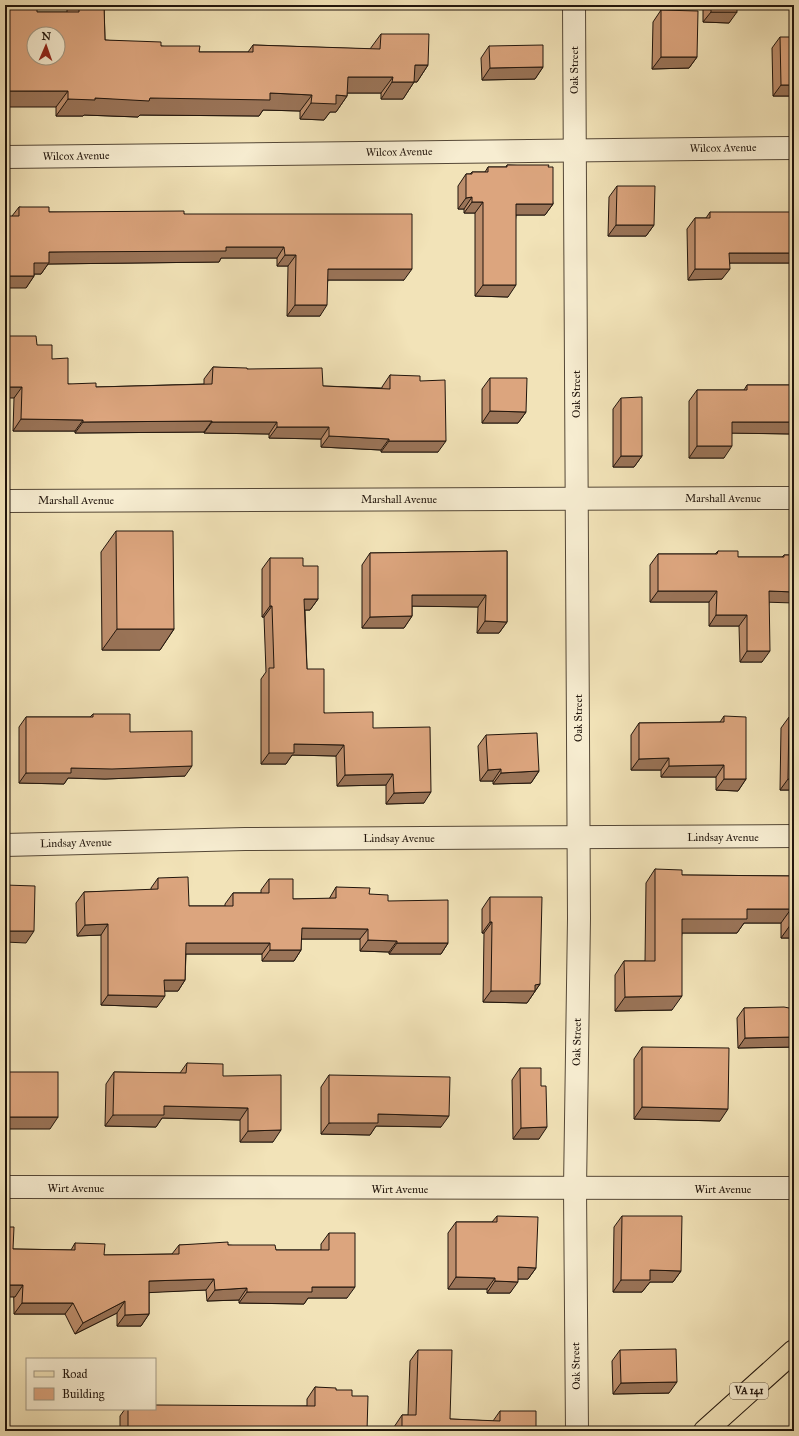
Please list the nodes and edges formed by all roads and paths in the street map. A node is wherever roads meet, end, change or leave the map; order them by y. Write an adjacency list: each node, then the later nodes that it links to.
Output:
1 (574, 5): 3 (street, Oak Street)
2 (794, 148): 3 (street, Wilcox Avenue)
3 (574, 150): 4 (street, Wilcox Avenue); 6 (street, Oak Street)
4 (5, 157)
5 (794, 498): 6 (street, Marshall Avenue)
6 (576, 499): 7 (street, Marshall Avenue); 9 (street, Oak Street)
7 (5, 501)
8 (794, 836): 9 (street, Lindsay Avenue)
9 (578, 837): 10 (street, Lindsay Avenue); 13 (street, Oak Street)
10 (5, 845)
11 (5, 1187): 13 (street, Wirt Avenue)
12 (794, 1188): 13 (street, Wirt Avenue)
13 (575, 1189): 15 (street, Oak Street)
14 (794, 1351): 16 (main road, VA 141)
15 (577, 1431)
16 (704, 1431)

